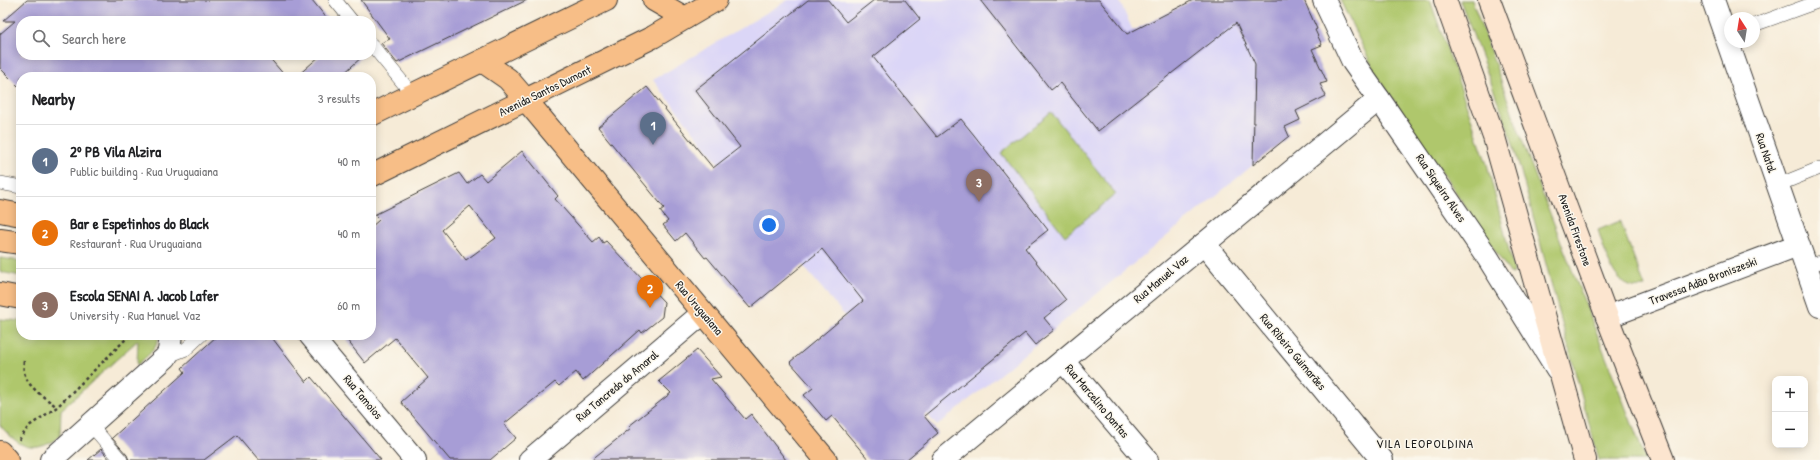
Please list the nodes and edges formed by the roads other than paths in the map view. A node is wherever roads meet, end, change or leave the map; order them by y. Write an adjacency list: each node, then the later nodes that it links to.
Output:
1 (335, 0): 11 (lane)
2 (606, 0): 10 (main road)
3 (654, 0): 12 (main road)
4 (716, 0): 12 (main road, Avenida Santos Dumont)
5 (1324, 0): 19 (street, Rua Siqueira Alves)
6 (1445, 0): 44 (main road)
7 (1489, 0): 38 (main road, Avenida Firestone)
8 (1715, 0): 14 (street, Rua Natal)
9 (1820, 1): 13 (lane)
10 (569, 9): 17 (main road)
11 (348, 16)
12 (685, 18): 20 (main road, Avenida Santos Dumont)
13 (1760, 23)
14 (1724, 24)
15 (1732, 48): 26 (street, Rua Natal)
16 (376, 50): 18 (lane)
17 (482, 61): 18 (main road); 20 (main road, Rua Uruguaiana)
18 (413, 95): 21 (main road)
19 (1379, 99): 31 (street, Rua Manuel Vaz); 44 (street, Rua Siqueira Alves)
20 (526, 100): 23 (main road, Avenida Santos Dumont); 37 (main road, Rua Uruguaiana)
21 (376, 113)
22 (1820, 168): 26 (lane)
23 (376, 174)
24 (0, 183): 25 (lane)
25 (16, 186)
26 (1778, 186): 32 (street, Rua Natal)
27 (0, 211): 28 (main road)
28 (16, 214)
29 (0, 240): 30 (main road)
30 (16, 242)
31 (1204, 244): 43 (street, Rua Manuel Vaz); 53 (street, Rua Ribeiro Guimarães)
32 (1798, 245): 33 (street, Rua Natal); 38 (street, Travessa Adão Broniszeski)
33 (1813, 264): 36 (street, Rua Natal)
34 (0, 294): 35 (main road)
35 (16, 297)
36 (1820, 306)
37 (703, 313): 49 (street, Rua Tancredo do Amaral); 50 (main road, Rua Uruguaiana)
38 (1607, 316): 55 (main road, Avenida Firestone)
39 (170, 340): 42 (street)
40 (196, 340): 42 (lane)
41 (314, 340): 48 (street, Rua Tamoios)
42 (166, 357): 45 (street)
43 (1063, 361): 51 (street, Rua Manuel Vaz); 52 (street, Rua Marcelino Dantas)
44 (1560, 375): 54 (main road)
45 (91, 425): 46 (street); 47 (lane)
46 (51, 460)
47 (121, 460)
48 (415, 460)
49 (530, 460)
50 (826, 460)
51 (943, 460)
52 (1147, 460)
53 (1382, 460)
54 (1585, 460)
55 (1663, 460)

